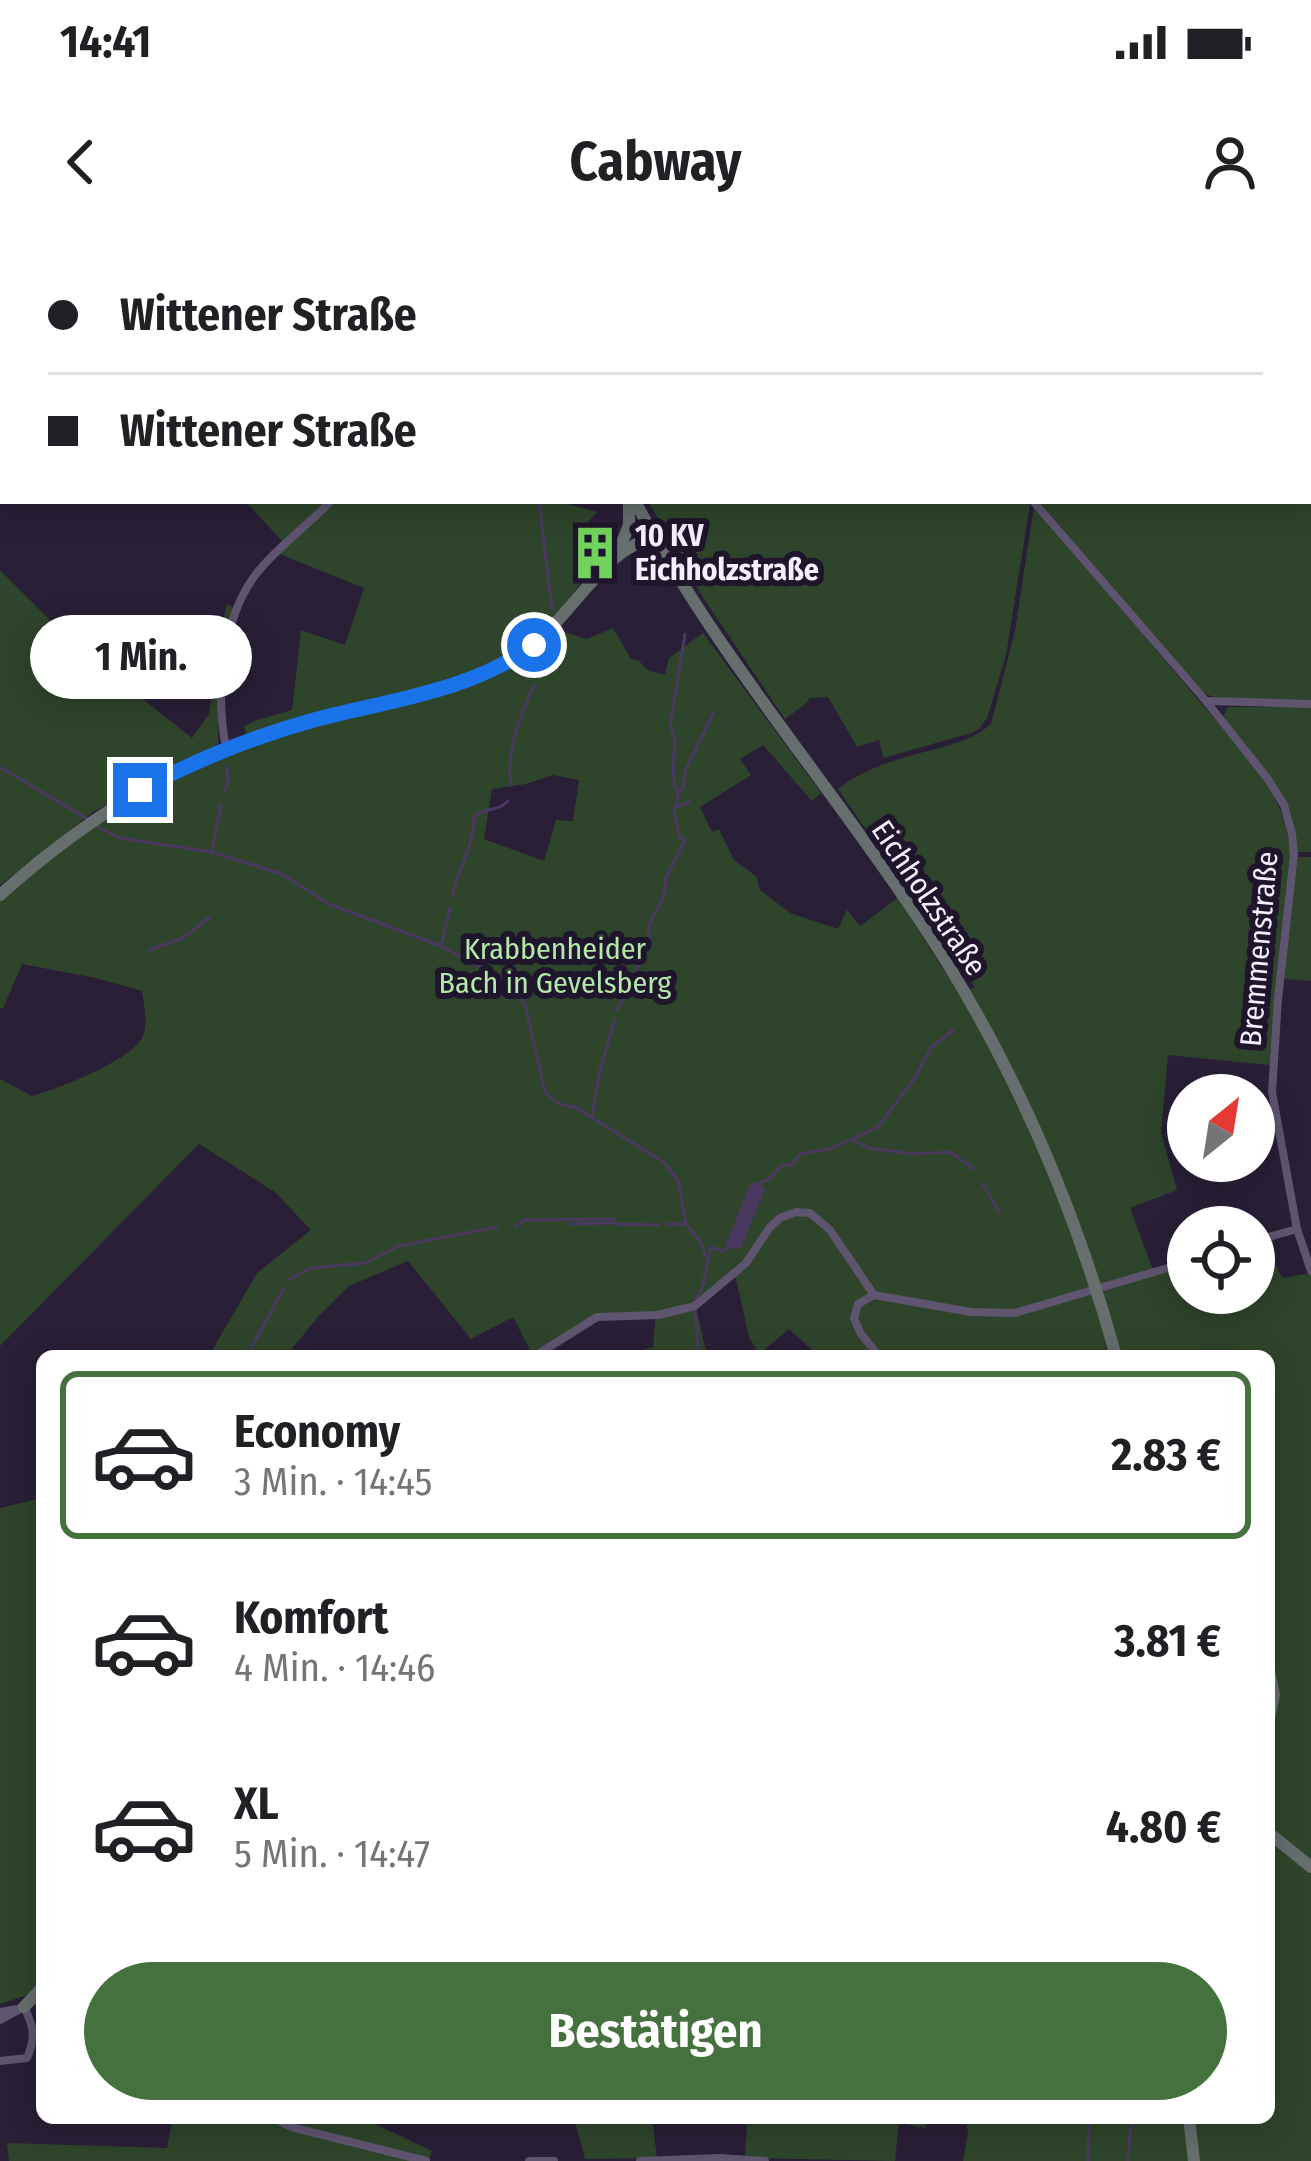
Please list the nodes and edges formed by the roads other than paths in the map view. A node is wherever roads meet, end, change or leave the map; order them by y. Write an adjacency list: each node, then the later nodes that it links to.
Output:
1 (328, 504): 9 (street)
2 (632, 504): 6 (main road)
3 (634, 504): 5 (main road, Eichholzstraße)
4 (1036, 504): 7 (street, Bremmenstraße)
5 (654, 535): 6 (main road); 18 (main road, Eichholzstraße)
6 (616, 556): 9 (main road)
7 (1206, 700): 8 (street); 11 (street, Bremmenstraße)
8 (1311, 704)
9 (226, 748): 10 (main road)
10 (0, 895)
11 (1298, 1229): 12 (street); 14 (street, Bremmenstraße)
12 (1275, 1235)
13 (1167, 1268): 15 (street)
14 (1311, 1270)
15 (874, 1295): 16 (street); 17 (street)
16 (544, 1350)
17 (874, 1350)
18 (1114, 1350)
19 (1275, 1838): 20 (main road)
20 (1311, 1867)
21 (36, 1994): 23 (main road)
22 (36, 2001): 23 (main road)
23 (24, 2007): 24 (street); 25 (street)
24 (0, 2016)
25 (36, 2034)
26 (36, 2046): 27 (street)
27 (0, 2061)
28 (285, 2124): 30 (street)
29 (1190, 2124): 35 (main road)
30 (426, 2161)
31 (529, 2161): 32 (street)
32 (554, 2161)
33 (640, 2161): 34 (street)
34 (765, 2161)
35 (1194, 2161)

